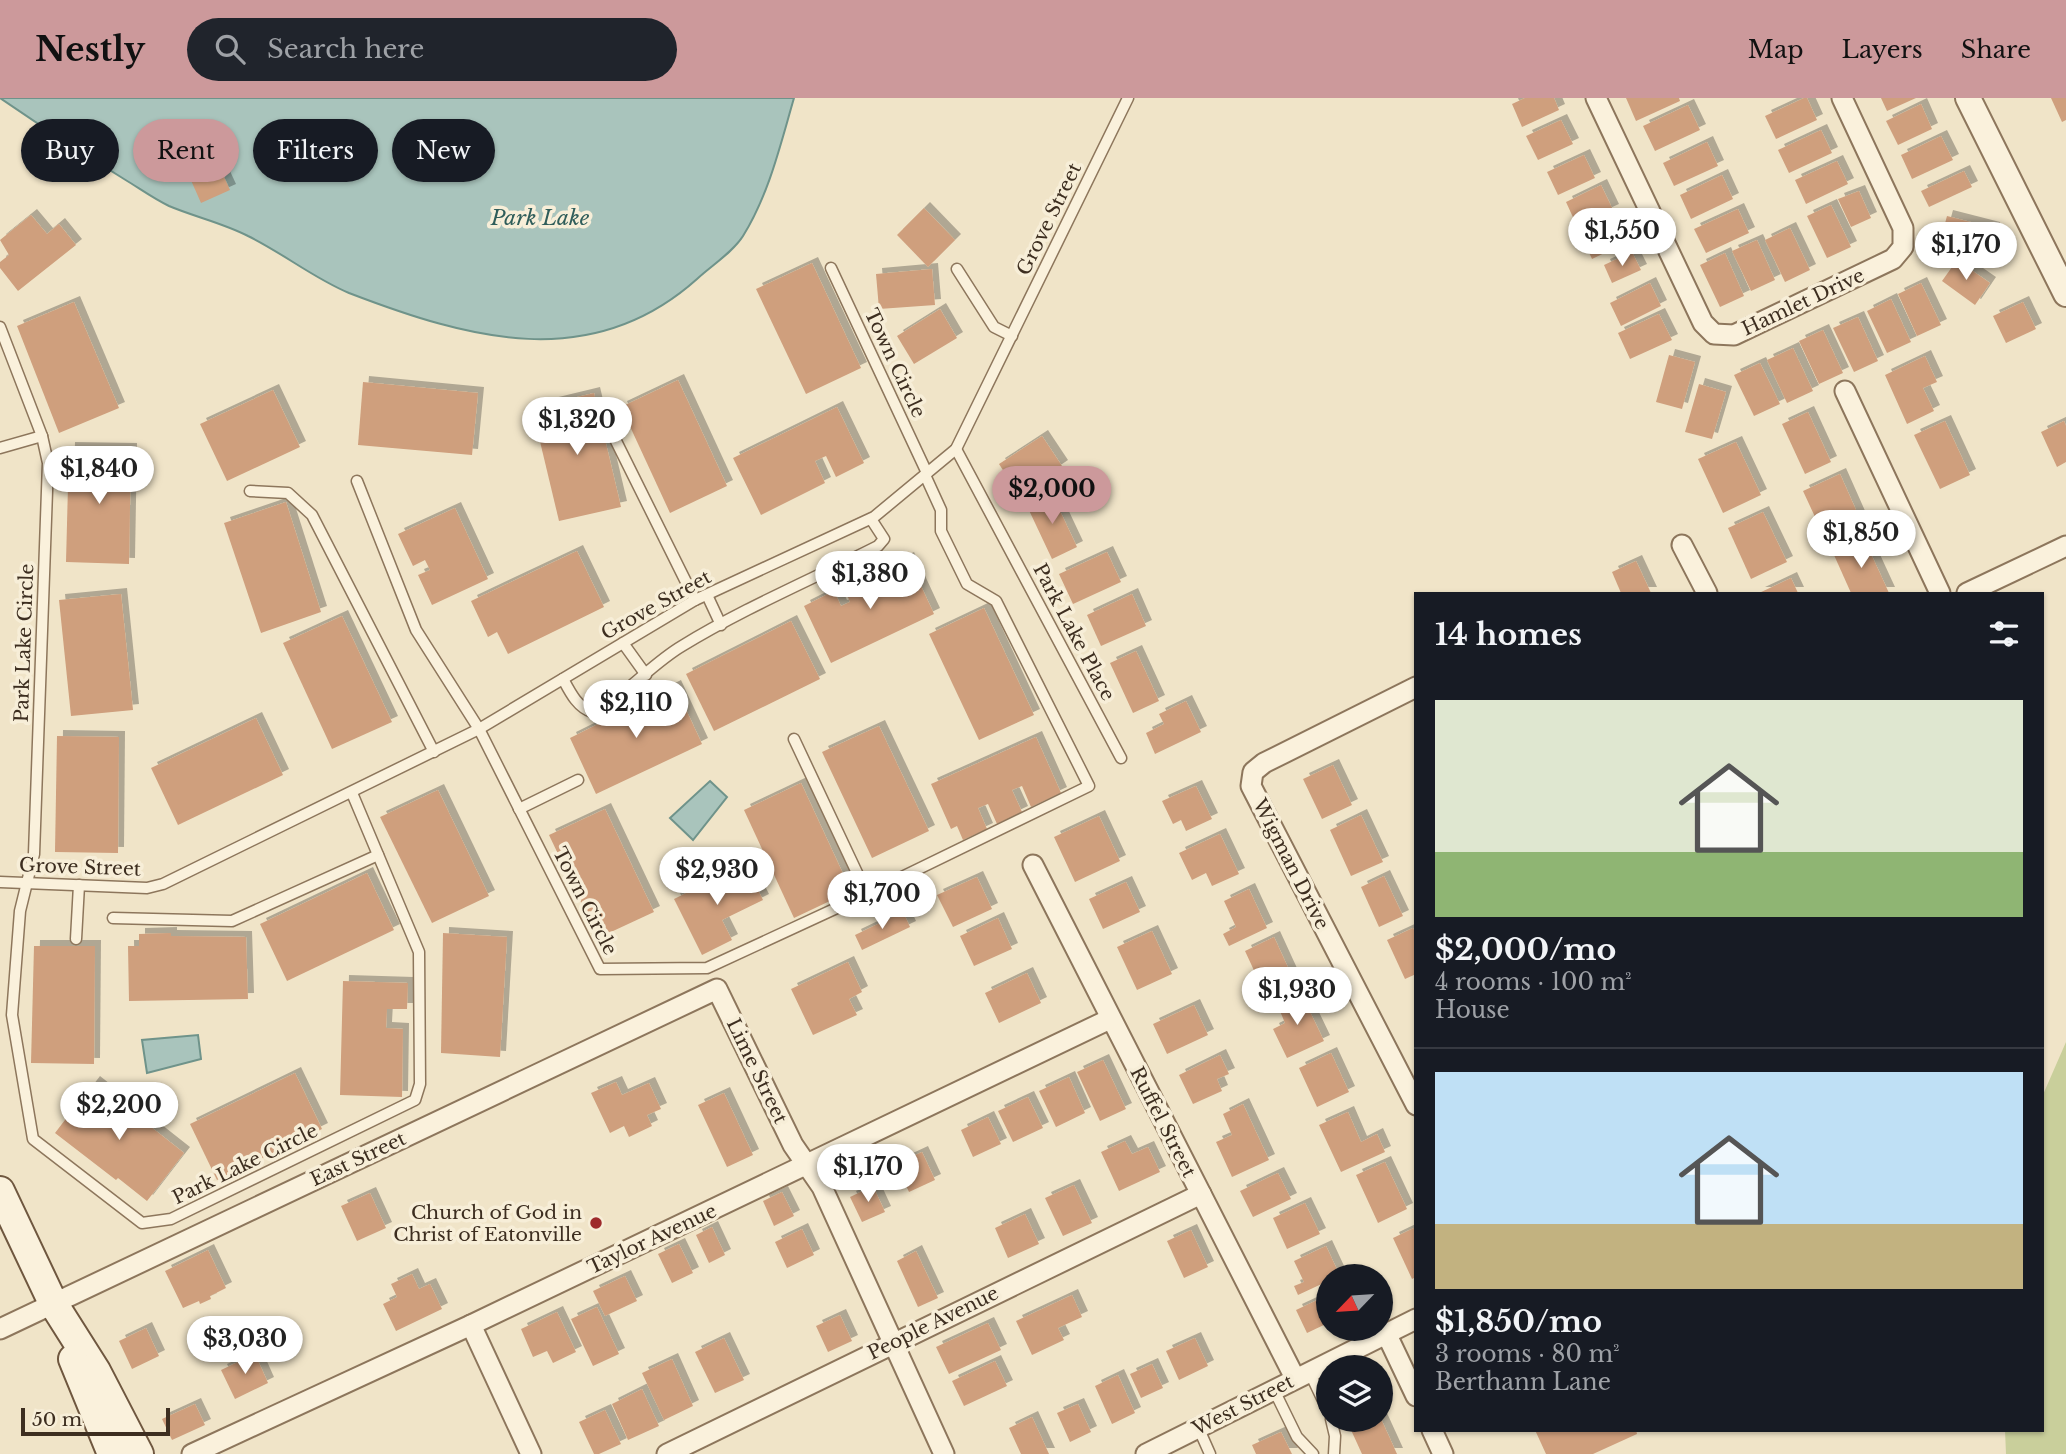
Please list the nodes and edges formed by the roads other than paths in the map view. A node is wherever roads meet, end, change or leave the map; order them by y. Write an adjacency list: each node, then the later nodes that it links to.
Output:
1 (1128, 98): 9 (lane, Grove Street)
2 (1596, 98): 3 (street, Hamlet Drive)
3 (1842, 98)
4 (1968, 98): 7 (street)
5 (831, 268): 15 (lane, Town Circle)
6 (957, 269): 9 (lane)
7 (2066, 294)
8 (0, 327): 12 (lane, Park Lake Circle)
9 (1012, 336): 14 (lane, Grove Street)
10 (1845, 391): 22 (street)
11 (613, 435): 25 (lane)
12 (42, 436): 13 (lane); 41 (lane, Park Lake Circle)
13 (0, 449)
14 (956, 449): 15 (lane, Grove Street); 34 (lane, Park Lake Place)
15 (926, 474): 18 (lane, Grove Street); 43 (lane, Town Circle)
16 (357, 481): 31 (lane, Town Circle)
17 (250, 491): 33 (lane)
18 (871, 519): 24 (lane, Grove Street); 26 (lane)
19 (1682, 545): 21 (street)
20 (2066, 547): 23 (street)
21 (1706, 592)
22 (1940, 592)
23 (1969, 592)
24 (707, 594): 25 (lane, Grove Street); 26 (lane)
25 (695, 600): 27 (lane, Grove Street)
26 (721, 625): 28 (lane)
27 (623, 643): 28 (lane); 29 (lane, Grove Street)
28 (646, 675): 29 (lane)
29 (563, 679): 31 (lane, Grove Street)
30 (1414, 688): 48 (street, Wigman Drive)
31 (479, 729): 33 (lane, Grove Street); 37 (lane, Town Circle)
32 (794, 740): 43 (lane)
33 (434, 752): 36 (lane, Grove Street)
34 (1121, 758)
35 (578, 780): 37 (lane)
36 (352, 793): 38 (lane, Park Lake Circle); 42 (lane, Grove Street)
37 (519, 809): 43 (lane, Town Circle)
38 (378, 855): 41 (lane, Park Lake Circle); 44 (lane)
39 (1033, 865): 47 (street, Ruffel Street)
40 (0, 881): 41 (lane, Grove Street)
41 (27, 883): 42 (lane, Grove Street)
42 (79, 885): 45 (lane)
43 (867, 894)
44 (113, 918)
45 (76, 939)
46 (717, 989): 49 (street, Lime Street); 52 (street, East Street)
47 (1110, 1019): 49 (street, Taylor Avenue); 51 (street, Ruffel Street)
48 (1414, 1101)
49 (807, 1164): 54 (street, Taylor Avenue); 59 (street, Lime Street)
50 (0, 1191): 52 (main road)
51 (1200, 1194): 59 (street, People Avenue); 60 (street, Ruffel Street)
52 (53, 1304): 55 (street, East Street); 67 (main road); 68 (main road)
53 (1414, 1320): 56 (street, West Street)
54 (471, 1325): 69 (street, Taylor Avenue); 70 (street)
55 (0, 1329)
56 (1393, 1330)
57 (1370, 1341): 60 (street, West Street)
58 (1390, 1341): 62 (street)
59 (892, 1343): 71 (street, People Avenue); 72 (street, Lime Street)
60 (1302, 1374): 61 (street, West Street); 63 (lane)
61 (1273, 1389): 64 (street, West Street); 75 (lane)
62 (1414, 1392)
63 (1316, 1394)
64 (1198, 1427): 73 (street, West Street); 74 (lane)
65 (1334, 1432): 76 (lane)
66 (1433, 1432): 77 (street)
67 (112, 1454)
68 (139, 1454)
69 (192, 1454)
70 (531, 1454)
71 (667, 1454)
72 (944, 1454)
73 (1146, 1454)
74 (1210, 1454)
75 (1313, 1454)
76 (1334, 1454)
77 (1443, 1454)

